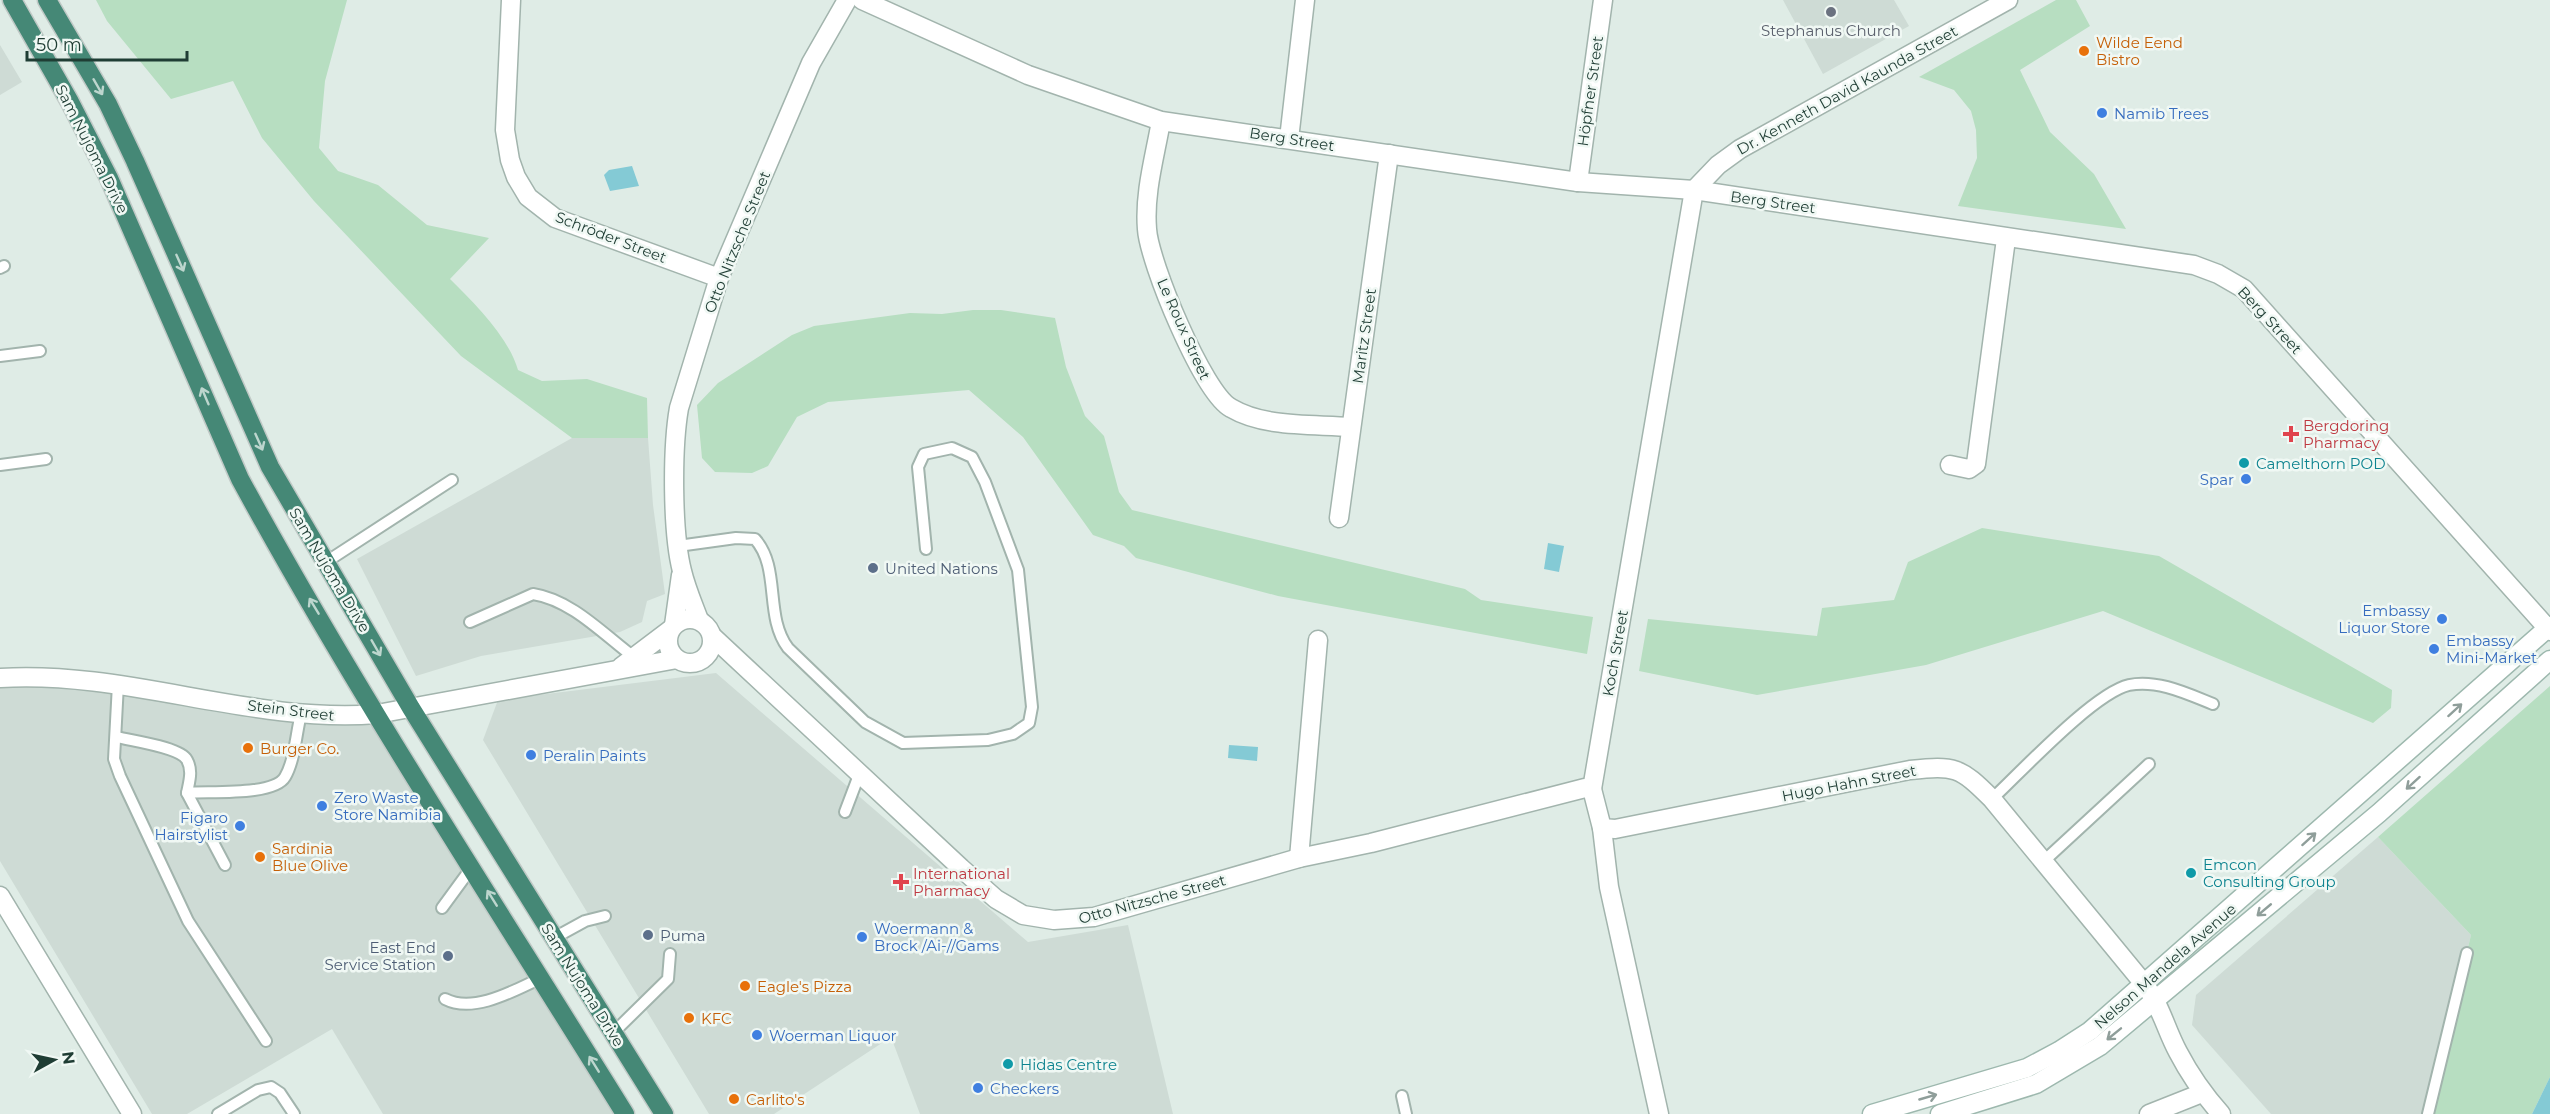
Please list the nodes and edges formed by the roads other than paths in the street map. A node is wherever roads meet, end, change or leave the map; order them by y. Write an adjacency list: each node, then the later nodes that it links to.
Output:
1 (12, 0): 45 (highway, Sam Nujoma Drive, one-way to 1)
2 (47, 0): 26 (highway, Sam Nujoma Drive, one-way to 26)
3 (511, 0): 15 (street, Schröder Street)
4 (847, 0): 15 (street, Otto Nitzsche Street)
5 (862, 0): 9 (street, Berg Street)
6 (1305, 0): 10 (street)
7 (1603, 0): 12 (street, Höpfner Street)
8 (2008, 0): 13 (street, Dr. Kenneth David Kaunda Street)
9 (1161, 121): 10 (street, Berg Street); 18 (street, Le Roux Street)
10 (1289, 139): 11 (street, Berg Street)
11 (1389, 154): 12 (street, Berg Street); 18 (street, Maritz Street)
12 (1578, 182): 13 (street, Berg Street)
13 (1694, 190): 14 (street, Berg Street); 49 (street, Koch Street)
14 (2006, 238): 21 (street); 31 (street, Berg Street)
15 (719, 278): 24 (street, Otto Nitzsche Street)
16 (40, 351): 17 (lane)
17 (0, 356)
18 (1351, 427): 23 (street, Maritz Street)
19 (46, 459): 20 (lane)
20 (0, 465)
21 (1950, 465)
22 (452, 480): 26 (lane)
23 (1339, 518)
24 (678, 546): 25 (lane); 27 (street, Otto Nitzsche Street)
25 (926, 549)
26 (326, 562): 43 (highway, Sam Nujoma Drive, one-way to 43)
27 (682, 570): 28 (street, Otto Nitzsche Street); 30 (street, Otto Nitzsche Street)
28 (699, 620): 30 (street); 32 (street)
29 (470, 622): 35 (lane)
30 (672, 628): 35 (street, Stein Street); 36 (street)
31 (2549, 628): 65 (street, Nelson Mandela Avenue, one-way to 31)
32 (712, 636): 34 (street); 39 (street, Otto Nitzsche Street)
33 (1318, 640): 54 (street)
34 (706, 657): 36 (street); 39 (street, Otto Nitzsche Street)
35 (634, 658): 38 (street, Stein Street)
36 (677, 660): 38 (street, Stein Street)
37 (2550, 660): 67 (street, Nelson Mandela Avenue, one-way to 67)
38 (617, 670): 43 (street, Stein Street)
39 (755, 677): 48 (street, Otto Nitzsche Street)
40 (0, 678): 41 (street, Stein Street)
41 (118, 684): 44 (street, Stein Street); 46 (lane)
42 (2213, 704): 51 (lane)
43 (411, 708): 45 (street, Stein Street); 61 (highway, Sam Nujoma Drive)
44 (301, 714): 45 (street, Stein Street); 50 (lane)
45 (377, 714): 57 (highway, Sam Nujoma Drive)
46 (117, 737): 50 (lane); 69 (lane)
47 (2149, 764): 55 (lane)
48 (859, 775): 52 (lane); 54 (street, Otto Nitzsche Street)
49 (1592, 789): 53 (street, Koch Street); 54 (street, Otto Nitzsche Street)
50 (187, 793): 56 (lane)
51 (1992, 799): 53 (street, Hugo Hahn Street); 55 (street, Hugo Hahn Street)
52 (845, 812)
53 (1602, 828): 78 (street, Koch Street)
54 (1299, 858)
55 (2045, 860): 65 (street, Hugo Hahn Street)
56 (225, 865)
57 (472, 867): 59 (lane); 64 (highway, Sam Nujoma Drive, one-way to 57)
58 (0, 896): 72 (street)
59 (442, 908)
60 (605, 916): 61 (lane)
61 (554, 938): 68 (highway, Sam Nujoma Drive)
62 (2467, 953): 83 (lane)
63 (670, 954): 68 (lane)
64 (541, 978): 66 (lane); 75 (highway, Sam Nujoma Drive, one-way to 64)
65 (2145, 984): 67 (street, Hugo Hahn Street); 79 (street, Nelson Mandela Avenue, one-way to 65)
66 (445, 999)
67 (2157, 1000): 70 (street, Hugo Hahn Street); 80 (street, Nelson Mandela Avenue, one-way to 80)
68 (613, 1033): 76 (highway, Sam Nujoma Drive)
69 (266, 1041)
70 (2202, 1093): 81 (street); 82 (street, Hugo Hahn Street)
71 (1402, 1096): 77 (lane)
72 (132, 1114)
73 (219, 1114): 74 (lane)
74 (294, 1114)
75 (625, 1114)
76 (664, 1114)
77 (1406, 1114)
78 (1659, 1114)
79 (1872, 1114)
80 (1940, 1114)
81 (2149, 1114)
82 (2221, 1114)
83 (2428, 1114)

